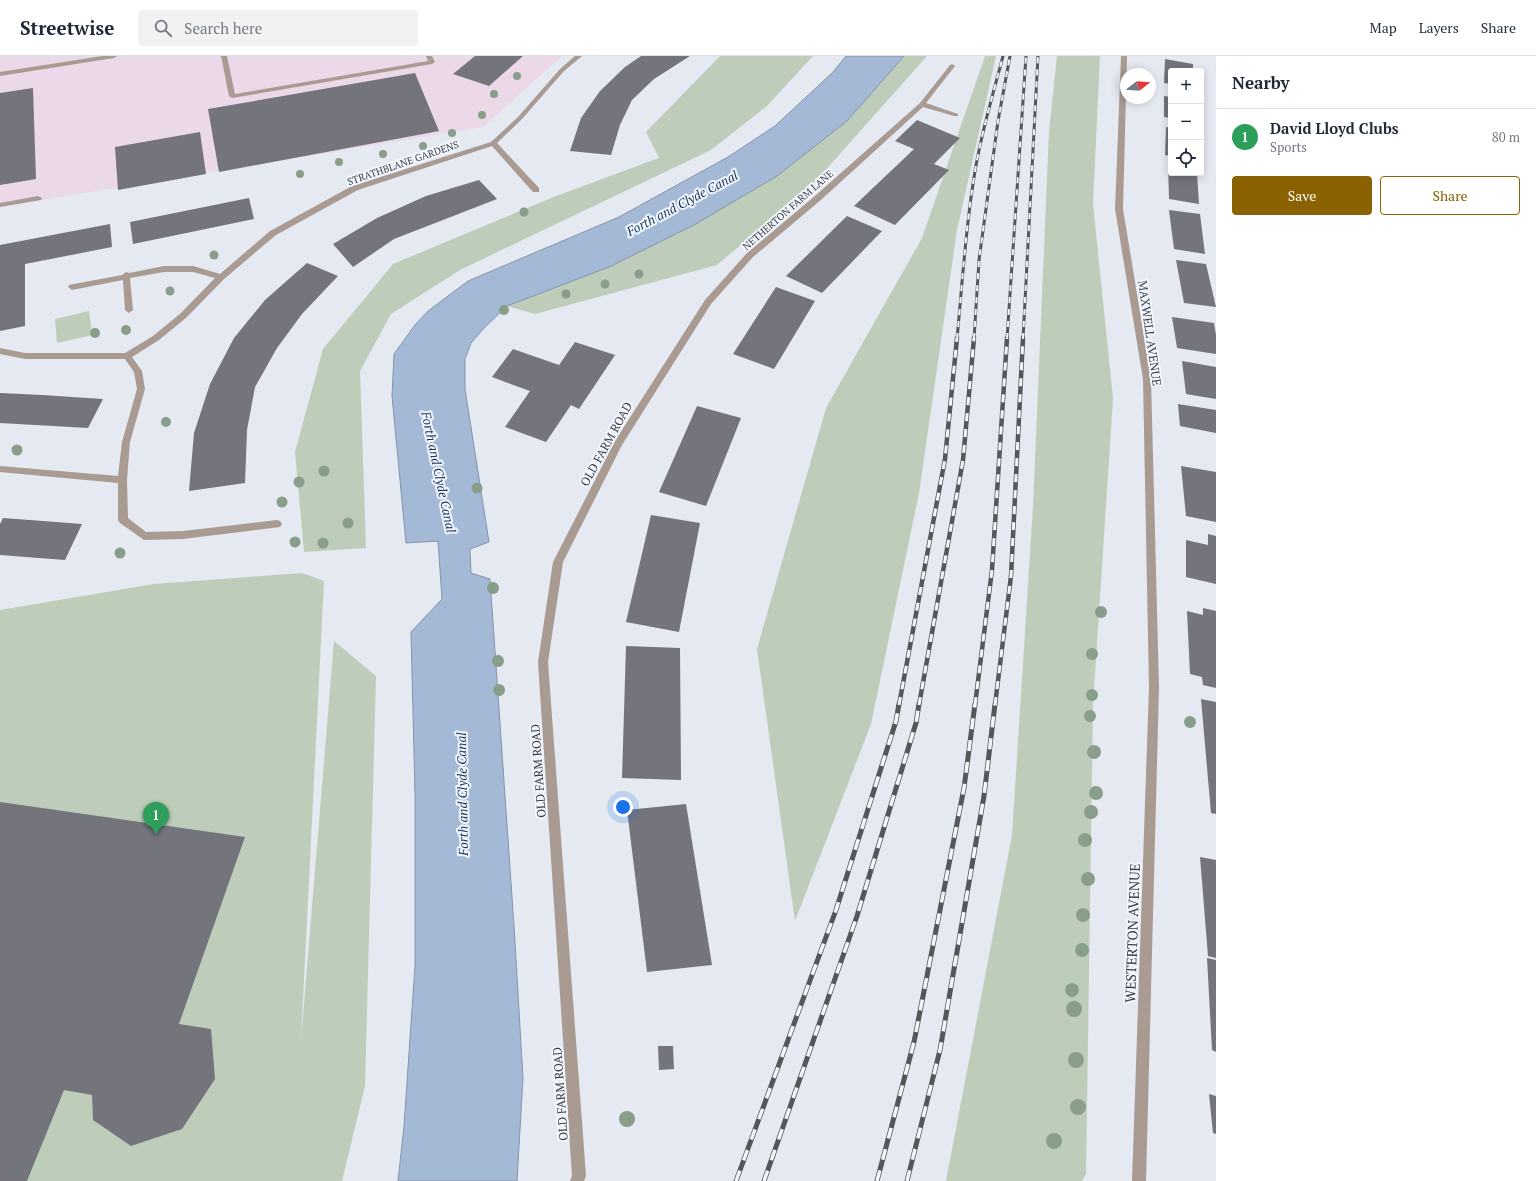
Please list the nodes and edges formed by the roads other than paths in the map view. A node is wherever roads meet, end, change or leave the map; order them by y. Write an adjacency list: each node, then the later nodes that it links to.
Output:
1 (114, 56): 7 (street)
2 (224, 56): 3 (street)
3 (429, 56)
4 (579, 56): 10 (street, STRATHBLANE GARDENS)
5 (1124, 56): 24 (street, MAXWELL AVENUE)
6 (952, 66): 8 (street, NETHERTON FARM LANE)
7 (0, 74)
8 (922, 104): 9 (street); 20 (street, NETHERTON FARM LANE)
9 (956, 115)
10 (492, 144): 11 (street); 15 (street, STRATHBLANE GARDENS)
11 (536, 190)
12 (38, 198): 13 (street)
13 (0, 205)
14 (126, 275): 15 (street); 16 (street); 17 (street)
15 (221, 277): 19 (street, STRATHBLANE GARDENS)
16 (72, 287)
17 (129, 310)
18 (0, 351): 19 (street)
19 (127, 356): 22 (street)
20 (656, 384): 25 (street, OLD FARM ROAD)
21 (0, 469): 22 (street)
22 (122, 480): 23 (street)
23 (277, 524)
24 (1154, 687): 26 (street, WESTERTON AVENUE)
25 (577, 1181)
26 (1139, 1181)

